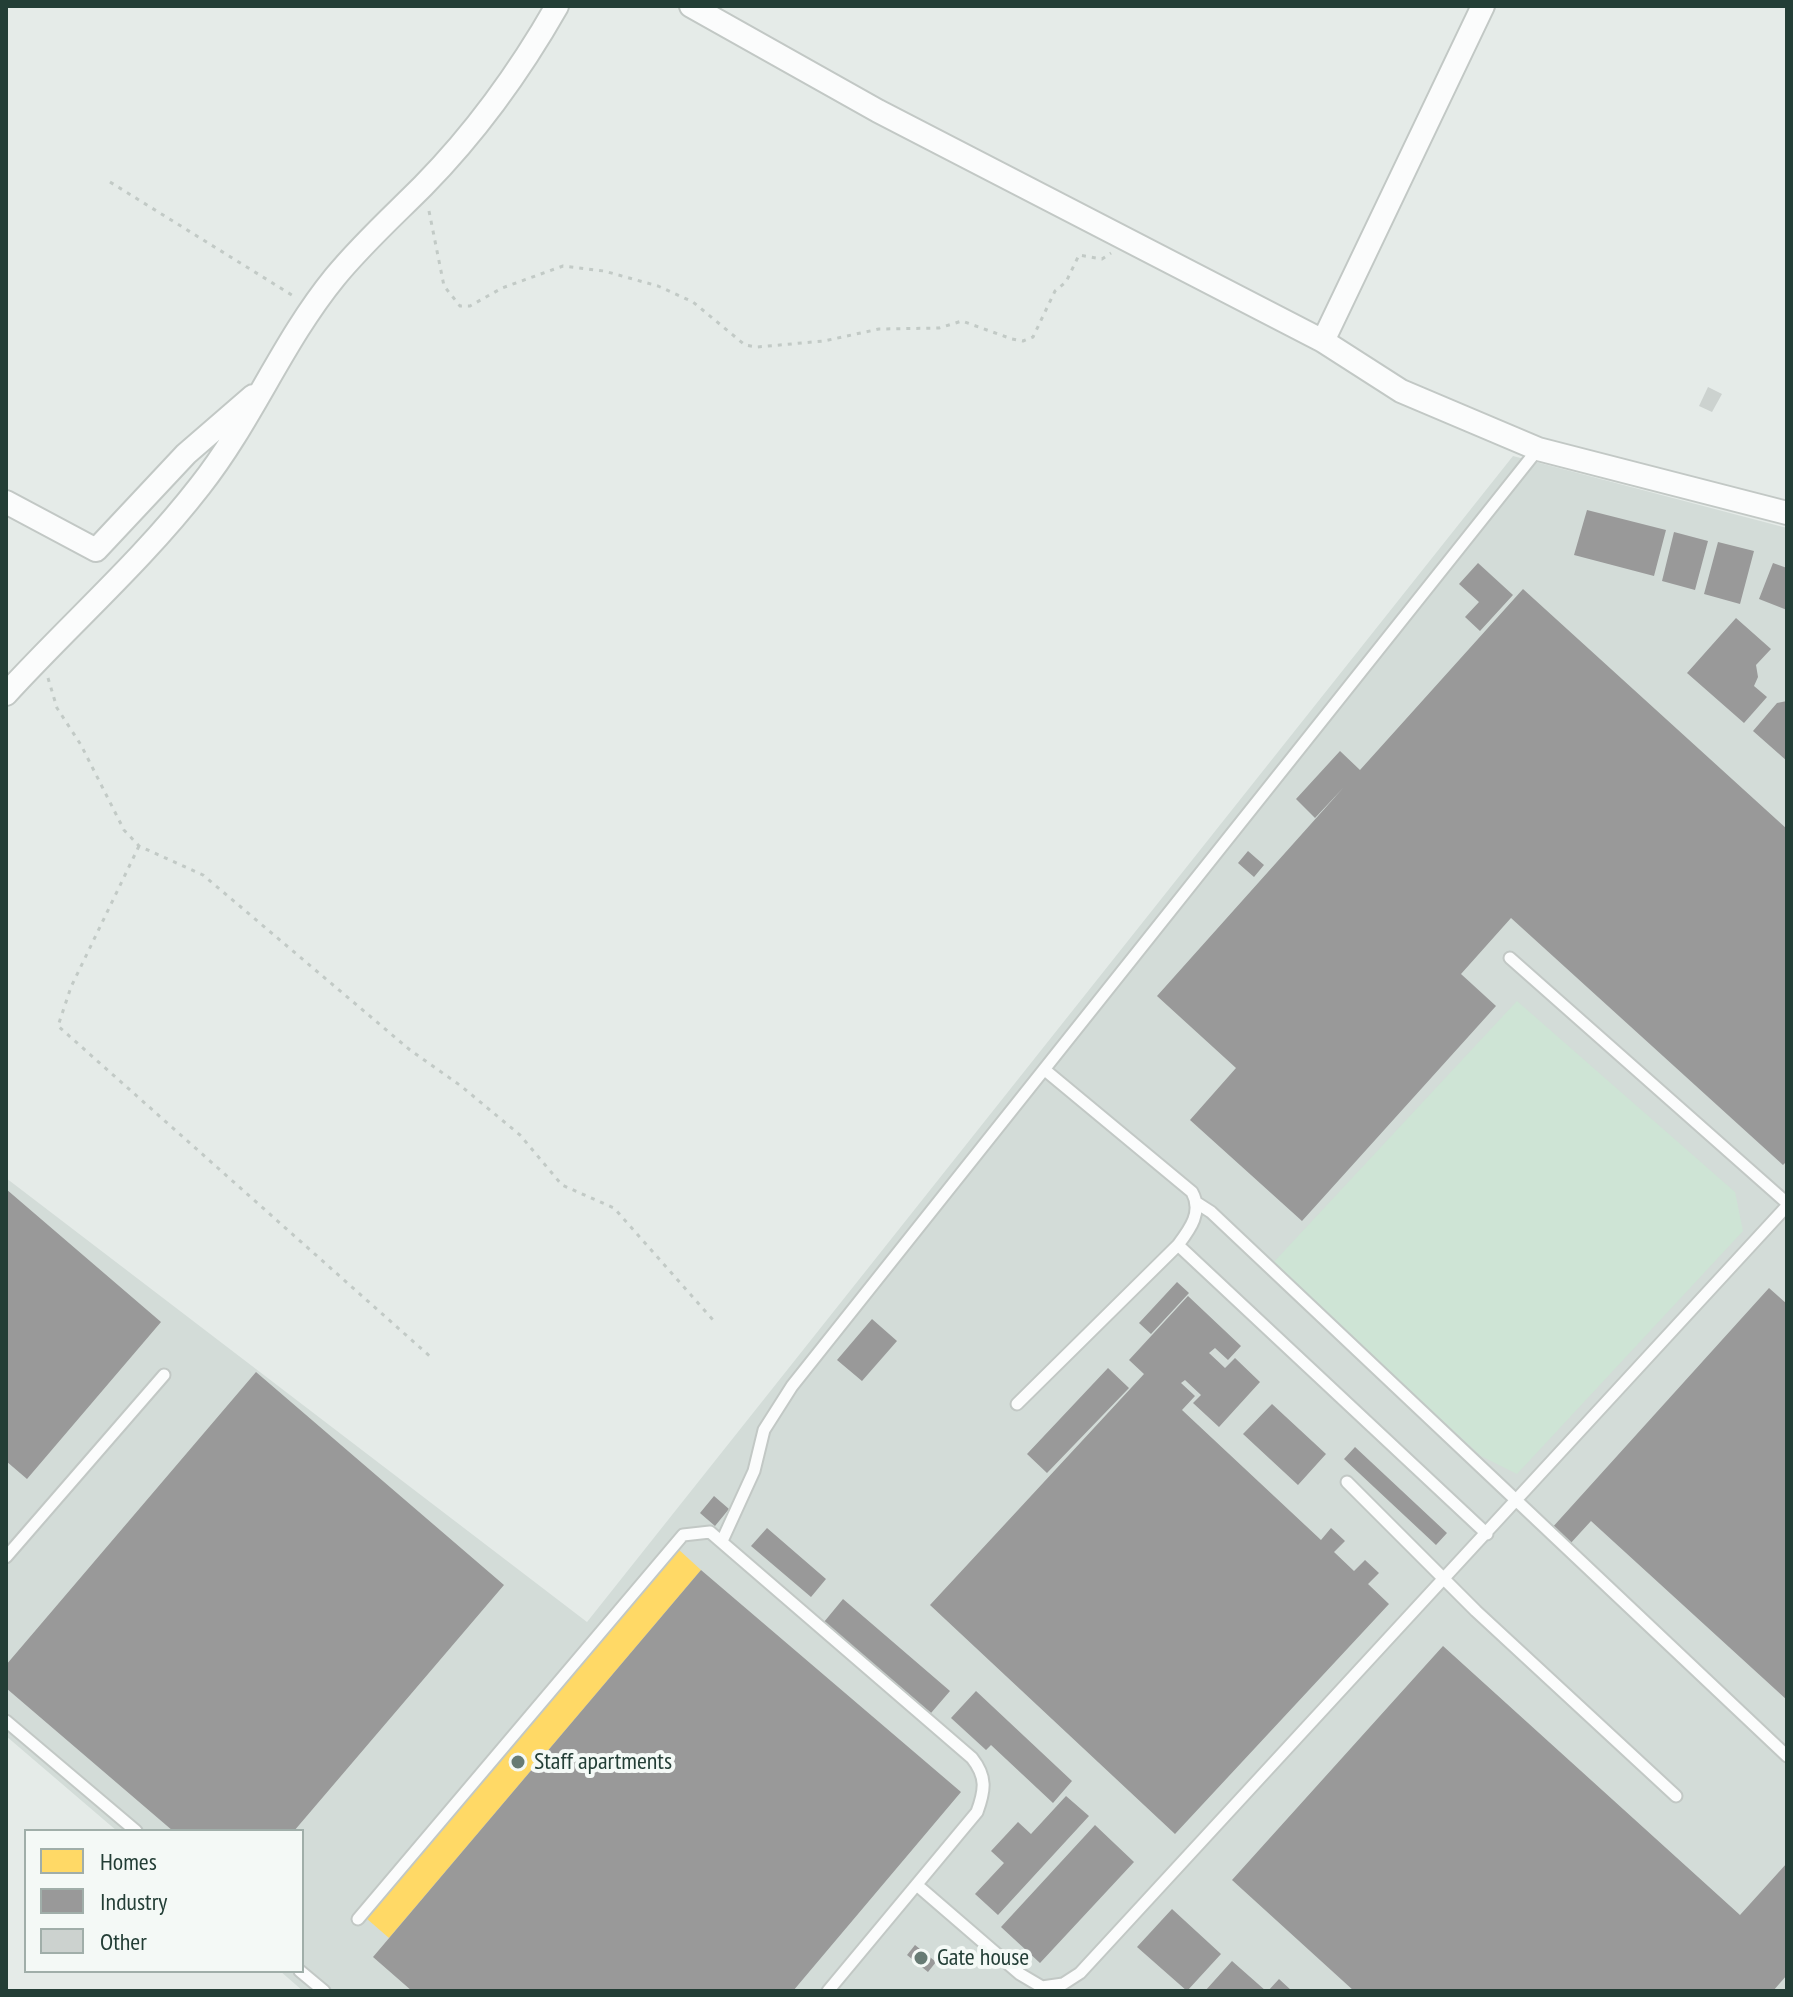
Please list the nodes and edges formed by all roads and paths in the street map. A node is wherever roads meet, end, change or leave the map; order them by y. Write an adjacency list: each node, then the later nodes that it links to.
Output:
1 (557, 6): 5 (street)
2 (691, 6): 6 (street)
3 (1483, 6): 8 (street)
4 (110, 182): 7 (path)
5 (423, 186): 6 (path); 7 (street)
6 (1126, 240): 8 (street)
7 (306, 314): 9 (street)
8 (1323, 341): 10 (street)
9 (259, 390): 11 (street); 13 (street)
10 (1538, 449): 12 (street); 17 (lane)
11 (6, 502)
12 (1787, 513)
13 (42, 655): 14 (street); 15 (path)
14 (6, 694)
15 (139, 846): 21 (path); 22 (path)
16 (1510, 958): 19 (lane)
17 (1045, 1070): 18 (lane); 28 (lane)
18 (1197, 1203): 20 (lane); 26 (lane)
19 (1787, 1204): 26 (lane)
20 (1178, 1245): 24 (lane); 27 (lane)
21 (714, 1321)
22 (433, 1359)
23 (164, 1375): 29 (lane)
24 (1017, 1404)
25 (1347, 1482): 30 (lane)
26 (1517, 1500): 27 (lane); 32 (lane)
27 (1487, 1534): 30 (lane)
28 (722, 1541): 35 (lane); 36 (lane)
29 (6, 1557)
30 (1444, 1576): 33 (lane); 35 (lane)
31 (6, 1721): 34 (lane)
32 (1787, 1756)
33 (1676, 1796)
34 (134, 1829)
35 (918, 1886): 39 (lane)
36 (358, 1919)
37 (302, 1973): 38 (lane)
38 (324, 1991)
39 (828, 1991)

